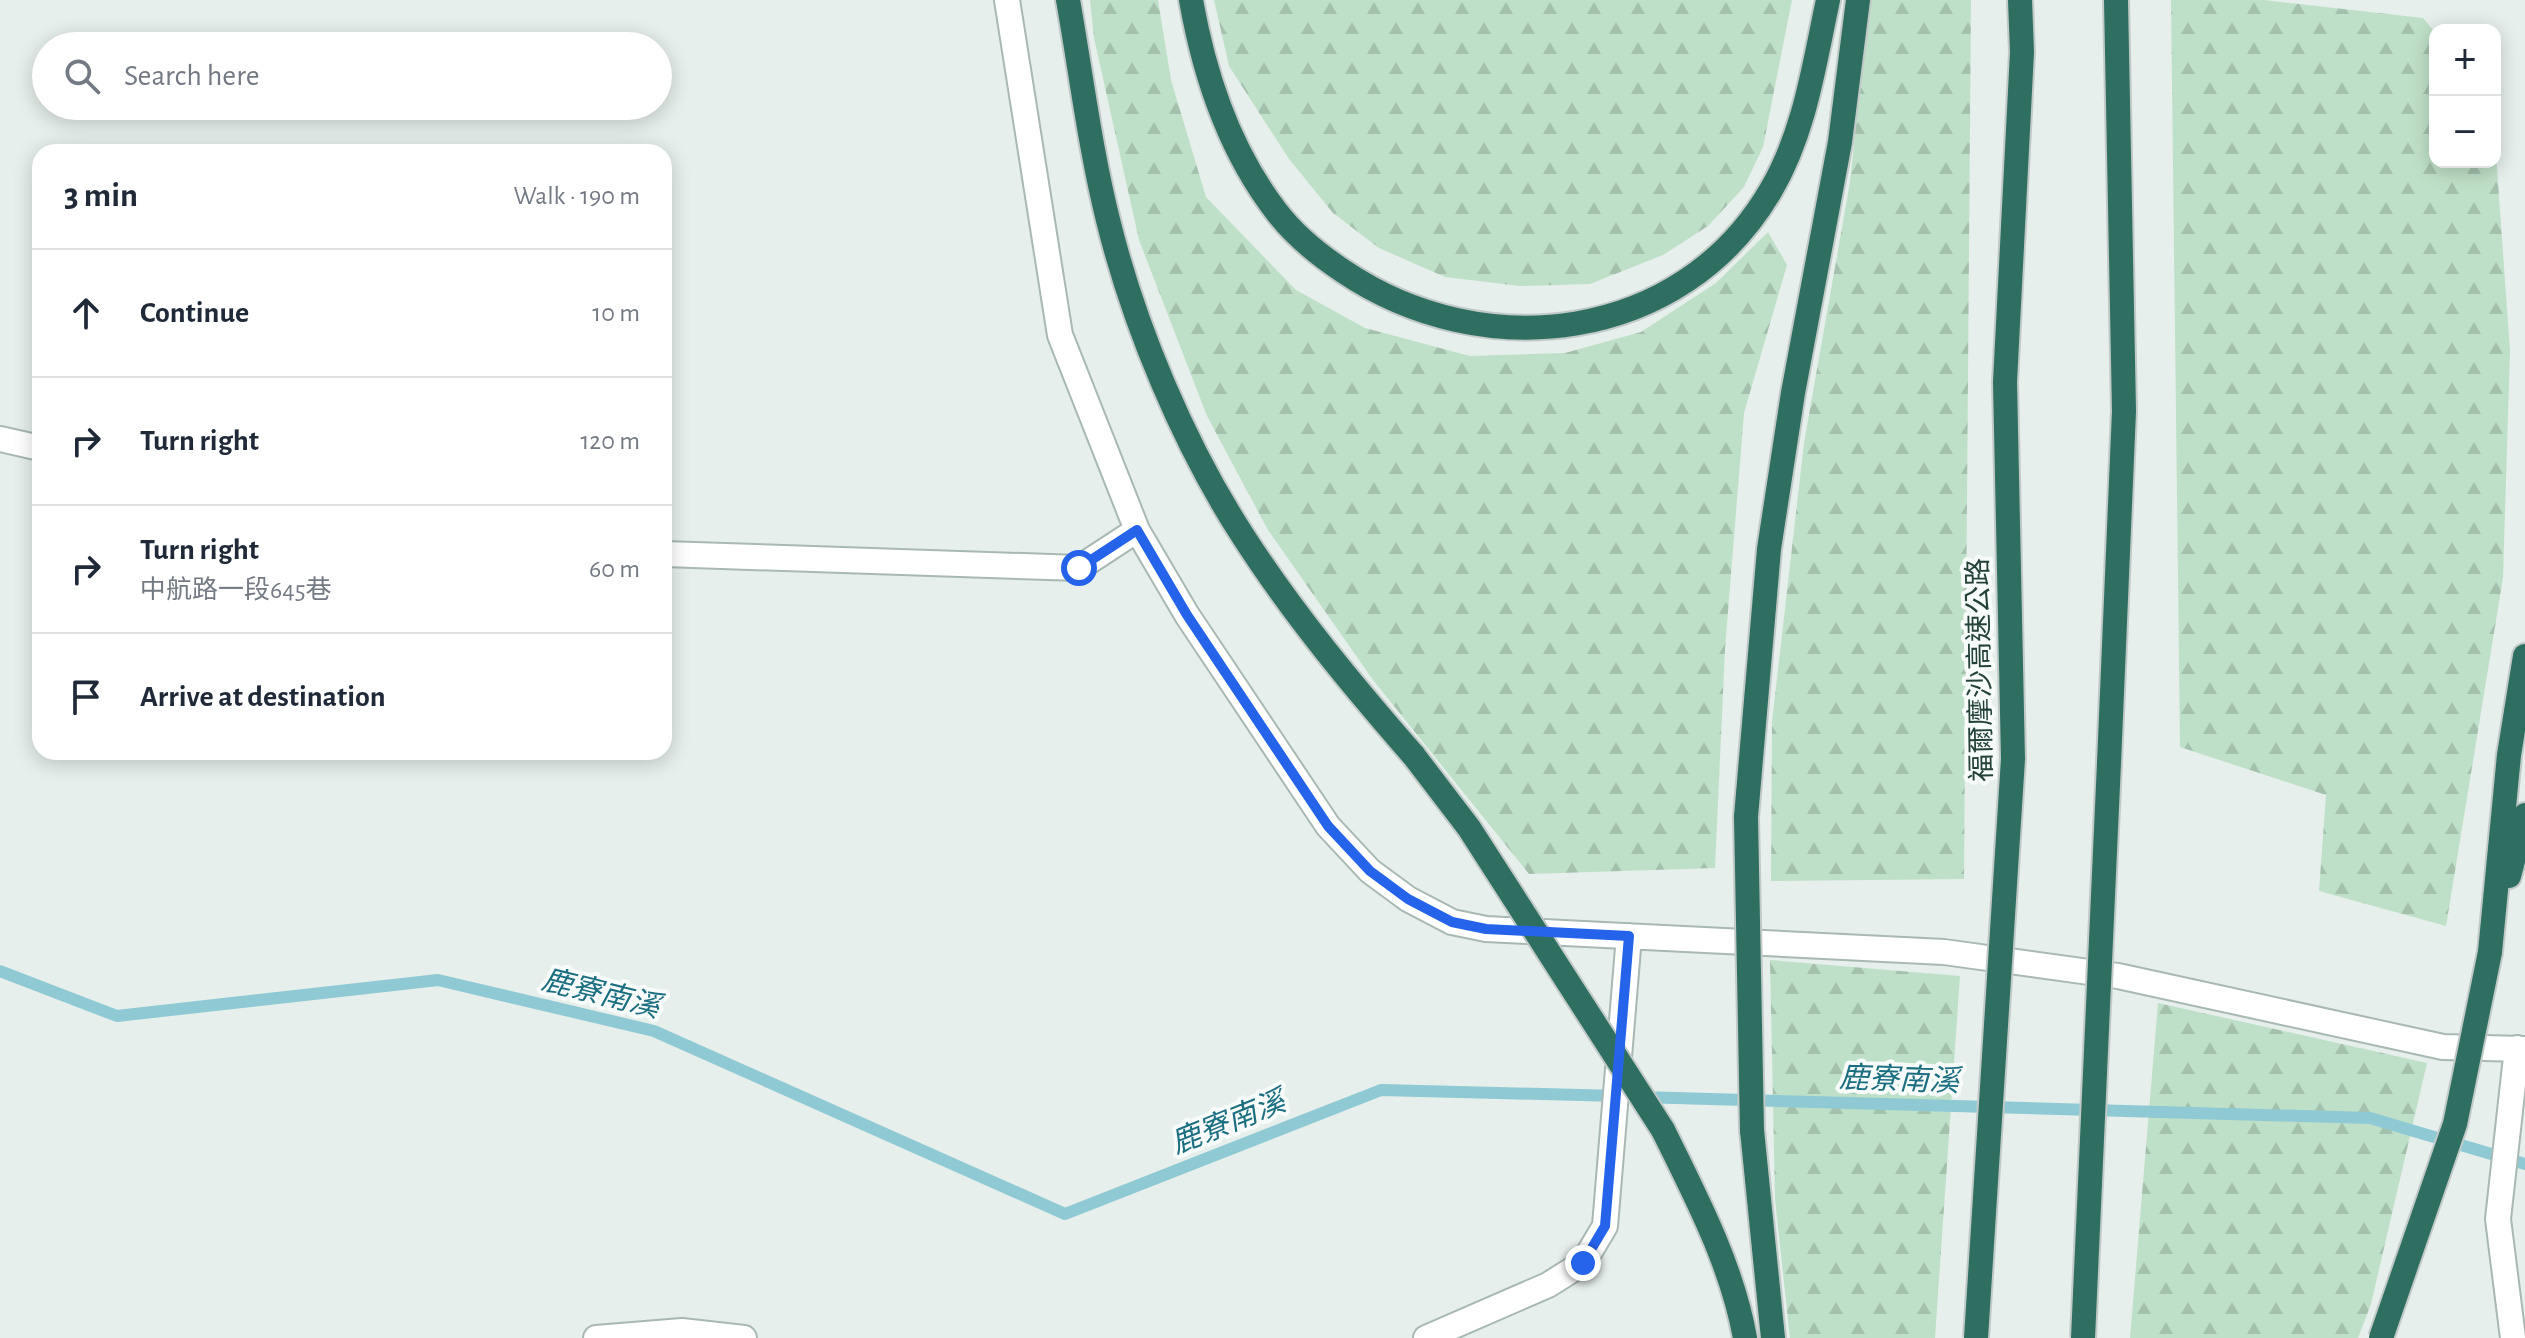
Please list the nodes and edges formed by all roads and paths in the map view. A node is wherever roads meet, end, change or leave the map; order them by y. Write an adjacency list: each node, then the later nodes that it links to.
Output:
1 (1007, 0): 10 (lane)
2 (1068, 0): 20 (highway, bridge)
3 (1191, 0): 4 (highway)
4 (1828, 0)
5 (1858, 0): 21 (highway, bridge)
6 (2020, 0): 22 (highway, 福爾摩沙高速公路, bridge)
7 (2116, 0): 23 (highway, bridge)
8 (0, 439): 9 (lane)
9 (32, 446)
10 (1137, 530): 11 (lane); 14 (lane)
11 (672, 554)
12 (2525, 656): 15 (highway)
13 (2525, 815): 15 (highway)
14 (1629, 936): 16 (lane); 19 (lane)
15 (2490, 952): 24 (highway, bridge)
16 (2521, 1049): 25 (lane)
17 (596, 1338): 18 (lane)
18 (744, 1338)
19 (1426, 1338)
20 (1745, 1338)
21 (1773, 1338)
22 (1976, 1338)
23 (2083, 1338)
24 (2381, 1338)
25 (2513, 1338)

